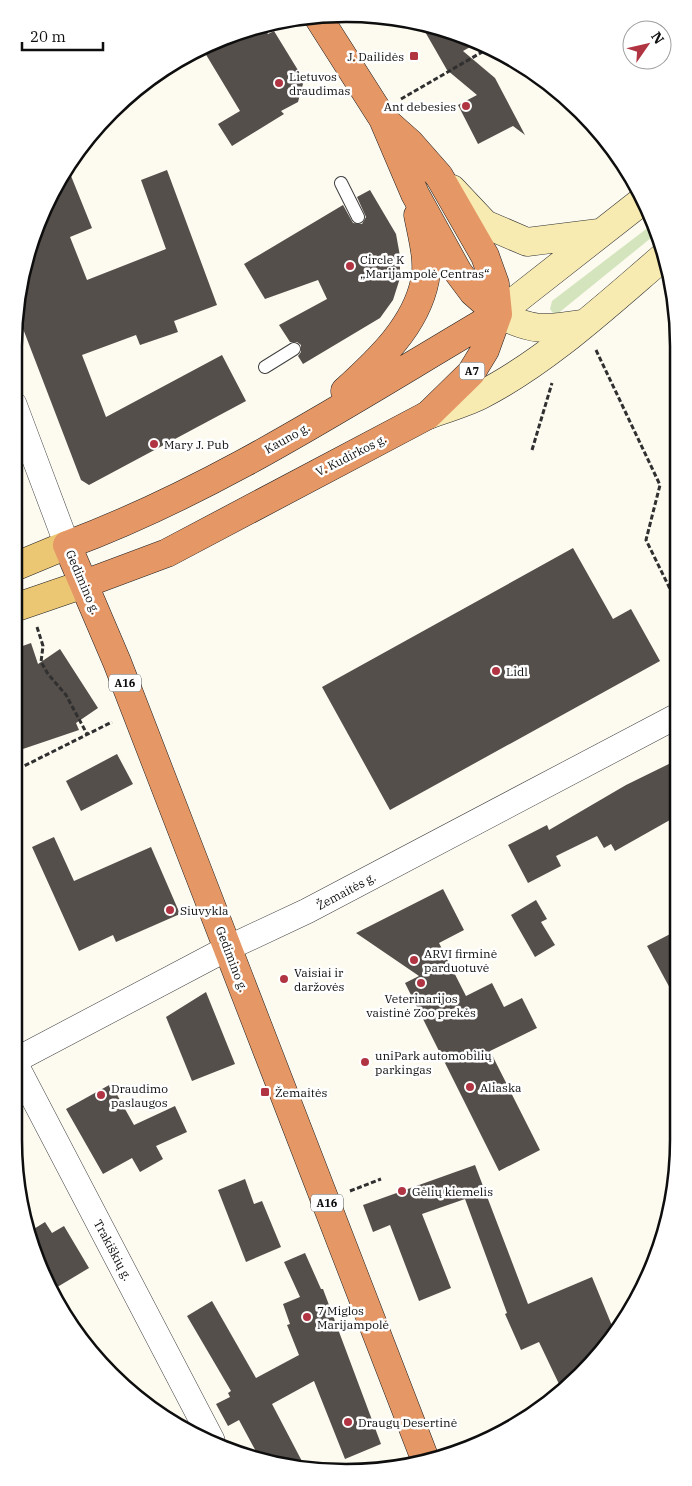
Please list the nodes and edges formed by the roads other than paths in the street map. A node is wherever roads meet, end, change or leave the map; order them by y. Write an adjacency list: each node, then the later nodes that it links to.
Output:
1 (323, 23): 2 (highway)
2 (381, 116): 3 (highway); 5 (highway)
3 (439, 176): 8 (main road); 10 (highway)
4 (341, 183): 7 (lane)
5 (414, 194): 10 (highway); 16 (highway)
6 (637, 205): 8 (main road)
7 (358, 217)
8 (603, 232): 10 (main road)
9 (658, 261): 11 (main road, V. Kudirkos g.)
10 (498, 314): 11 (main road); 14 (highway, A7); 16 (highway, Kauno g.)
11 (583, 324): 14 (main road, V. Kudirkos g.)
12 (294, 349): 13 (lane)
13 (265, 367)
14 (428, 415): 19 (highway, V. Kudirkos g.)
15 (22, 425): 17 (street, Gedimino g.)
16 (297, 433): 17 (highway, Kauno g.)
17 (67, 545): 18 (main road); 19 (highway, Gedimino g. / A16)
18 (22, 564)
19 (84, 584): 20 (main road, V. Kudirkos g.); 22 (highway, Gedimino g. / A16)
20 (22, 606)
21 (670, 720): 22 (street, Žemaitės g.)
22 (228, 948): 23 (street, Žemaitės g.); 26 (highway, Gedimino g. / A16)
23 (22, 1057)
24 (22, 1076): 25 (street, Trakiškių g.)
25 (208, 1432)
26 (423, 1454)

